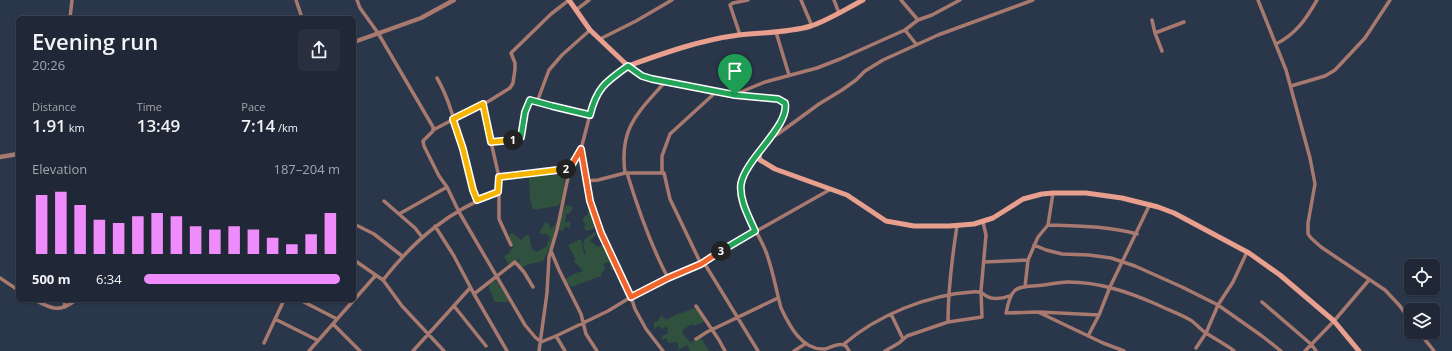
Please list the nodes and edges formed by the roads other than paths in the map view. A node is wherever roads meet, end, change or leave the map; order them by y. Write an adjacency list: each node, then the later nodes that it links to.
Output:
1 (72, 0): 20 (street)
2 (296, 0): 21 (street)
3 (357, 0): 29 (street)
4 (454, 0): 29 (street)
5 (569, 0): 18 (main road); 45 (street)
6 (589, 0): 18 (street)
7 (672, 0): 32 (street)
8 (748, 0): 31 (street)
9 (801, 0): 25 (street)
10 (834, 0): 19 (street)
11 (863, 0): 19 (main road)
12 (901, 0): 22 (street)
13 (960, 0): 22 (street)
14 (1033, 0): 34 (street)
15 (1258, 0): 35 (street)
16 (1317, 0): 35 (street)
17 (1390, 0): 41 (street)
18 (576, 10): 26 (main road)
19 (839, 13): 25 (main road)
20 (70, 16)
21 (301, 16)
22 (918, 20): 27 (street)
23 (1152, 20): 30 (street)
24 (1184, 22): 30 (street)
25 (812, 26): 28 (main road)
26 (590, 30): 32 (main road); 44 (street)
27 (905, 30): 34 (street); 38 (street)
28 (776, 32): 31 (main road); 38 (street)
29 (378, 33): 33 (street); 48 (street)
30 (1155, 33): 36 (street)
31 (740, 35): 37 (main road)
32 (600, 39): 37 (main road)
33 (356, 41)
34 (916, 44): 49 (street)
35 (1276, 44): 41 (street)
36 (1162, 51)
37 (628, 66): 40 (main road); 46 (street)
38 (789, 75): 43 (street)
39 (437, 78): 47 (street)
40 (665, 82): 42 (main road); 57 (street)
41 (1291, 86): 92 (street)
42 (717, 92): 43 (main road); 56 (street)
43 (735, 95): 49 (main road)
44 (537, 102): 46 (street); 50 (street)
45 (483, 104): 47 (street); 50 (street)
46 (590, 115): 51 (street)
47 (453, 119): 48 (street); 64 (street)
48 (433, 130): 60 (street)
49 (769, 139): 53 (main road)
50 (491, 142): 58 (street)
51 (581, 149): 55 (street); 59 (street)
52 (16, 154): 54 (street)
53 (758, 154): 61 (main road); 74 (street)
54 (0, 157)
55 (570, 168): 58 (street); 79 (street)
56 (662, 172): 57 (street); 86 (street)
57 (626, 173): 59 (street); 90 (street)
58 (499, 177): 62 (street)
59 (586, 181): 104 (street)
60 (447, 187): 67 (street); 68 (street)
61 (832, 189): 73 (main road); 74 (street)
62 (498, 192): 64 (street); 77 (street)
63 (1053, 193): 66 (main road); 69 (main road); 70 (street)
64 (477, 200): 67 (street)
65 (384, 201): 68 (street)
66 (1150, 204): 75 (street); 80 (main road)
67 (459, 212): 72 (street); 88 (street)
68 (399, 214): 76 (street)
69 (983, 222): 73 (main road); 84 (street)
70 (1048, 224): 75 (street); 78 (street)
71 (356, 225): 81 (street)
72 (435, 226): 76 (street); 96 (street)
73 (957, 226): 101 (street)
74 (755, 231): 86 (street); 105 (street)
75 (1137, 234): 85 (street)
76 (422, 237): 81 (street)
77 (511, 245)
78 (1034, 245): 82 (street); 85 (street)
79 (551, 250): 126 (street); 137 (street)
80 (1247, 252): 113 (street); 124 (main road)
81 (402, 256): 91 (street)
82 (1028, 260): 84 (street); 94 (street)
83 (356, 261): 87 (street)
84 (984, 262): 98 (street)
85 (1122, 263): 95 (street); 113 (street)
86 (701, 264): 90 (street); 121 (street)
87 (376, 275): 91 (street); 100 (street)
88 (496, 276): 93 (street); 99 (street); 137 (street)
89 (0, 278): 97 (street)
90 (668, 278): 104 (street)
91 (383, 280): 129 (street)
92 (1369, 280): 118 (street); 124 (street)
93 (533, 286)
94 (1026, 287): 95 (street); 102 (street)
95 (1110, 287): 120 (street); 130 (street)
96 (470, 288): 99 (street); 114 (street)
97 (16, 289)
98 (981, 291): 101 (street); 102 (street); 125 (street)
99 (474, 294): 148 (street)
100 (358, 295): 103 (street)
101 (948, 295): 119 (street); 125 (street)
102 (1010, 296): 117 (street)
103 (356, 297)
104 (631, 297): 126 (street); 152 (street)
105 (778, 298): 121 (street); 139 (street)
106 (39, 302): 116 (street)
107 (64, 302): 116 (street)
108 (73, 302): 116 (street)
109 (283, 302): 122 (street)
110 (304, 302): 123 (street)
111 (352, 302): 123 (street)
112 (1262, 302): 141 (street)
113 (1218, 305): 130 (street); 160 (street)
114 (454, 306): 129 (street); 142 (street)
115 (696, 306): 128 (street)
116 (65, 307)
117 (1038, 312): 120 (street); 132 (street)
118 (1404, 313)
119 (891, 314): 134 (street); 140 (street)
120 (1099, 315): 132 (street)
121 (738, 318): 128 (street); 154 (street)
122 (275, 319): 136 (street); 138 (street)
123 (337, 319): 127 (street)
124 (1334, 321): 141 (street); 163 (main road)
125 (948, 322): 134 (street)
126 (583, 323): 131 (street); 151 (street)
127 (333, 324): 136 (street); 145 (street)
128 (712, 330): 133 (street); 153 (street)
129 (428, 333): 146 (street); 147 (street)
130 (1206, 333): 143 (street); 159 (street)
131 (556, 336): 137 (street); 150 (street)
132 (1088, 336): 158 (street)
133 (696, 339)
134 (903, 339): 157 (street)
135 (1425, 339): 164 (street)
136 (317, 340): 144 (street)
137 (541, 342): 149 (street)
138 (264, 343)
139 (805, 344): 140 (street); 155 (street)
140 (844, 344): 156 (street)
141 (1312, 345): 161 (street); 162 (street)
142 (486, 346)
143 (1196, 348)
144 (309, 351)
145 (360, 351)
146 (412, 351)
147 (444, 351)
148 (507, 351)
149 (539, 351)
150 (566, 351)
151 (597, 351)
152 (663, 351)
153 (725, 351)
154 (758, 351)
155 (794, 351)
156 (849, 351)
157 (885, 351)
158 (1124, 351)
159 (1234, 351)
160 (1281, 351)
161 (1305, 351)
162 (1316, 351)
163 (1360, 351)
164 (1434, 351)

